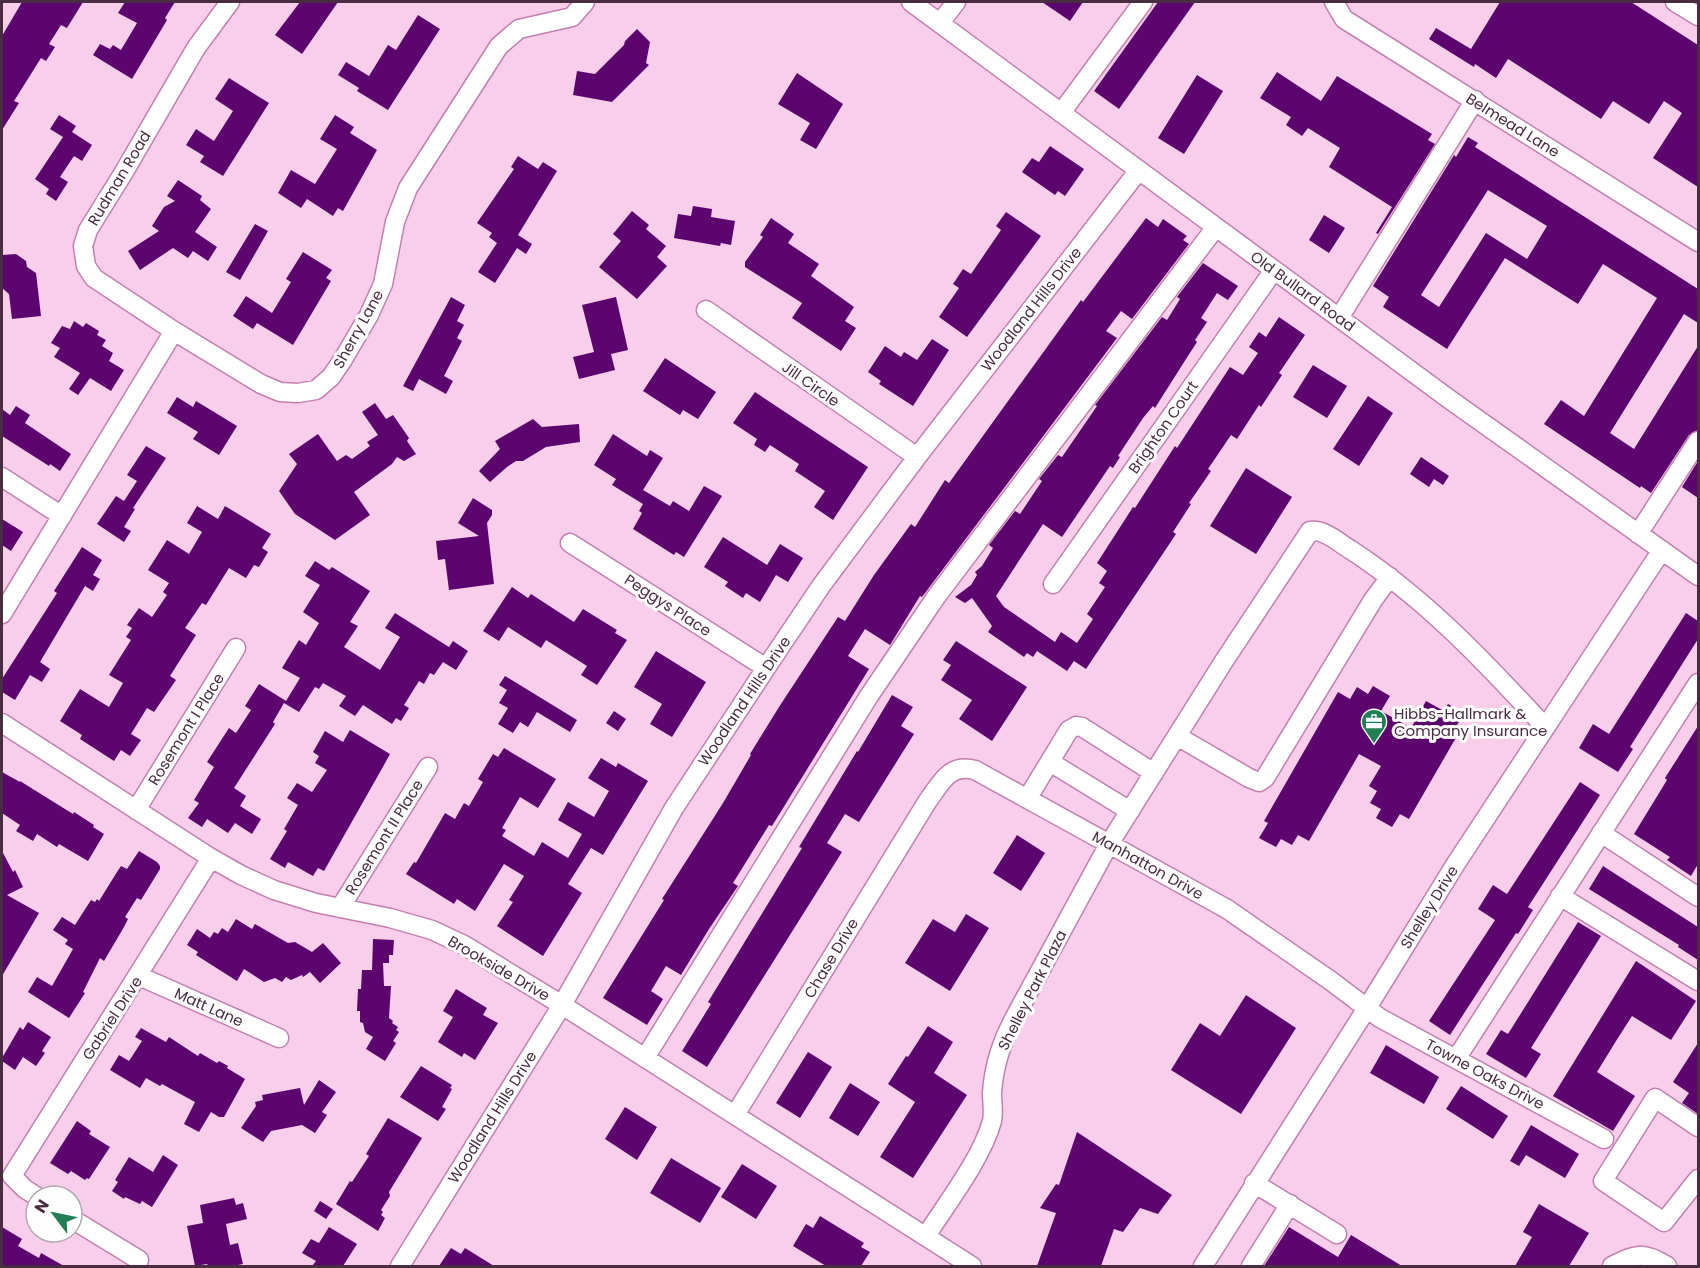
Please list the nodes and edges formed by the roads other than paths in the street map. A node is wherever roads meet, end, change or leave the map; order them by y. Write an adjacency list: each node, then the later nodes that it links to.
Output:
1 (230, 2): 18 (street, Rudman Road)
2 (585, 2): 18 (street, Sherry Lane)
3 (911, 2): 9 (street, Old Bullard Road)
4 (956, 2): 9 (street)
5 (1143, 2): 11 (street)
6 (1334, 2): 10 (street, Belmead Lane)
7 (1675, 2): 8 (street)
8 (1698, 16)
9 (940, 23): 11 (street, Old Bullard Road)
10 (1475, 100): 14 (street, Belmead Lane); 17 (street)
11 (1061, 113): 12 (street, Old Bullard Road)
12 (1139, 170): 13 (street, Old Bullard Road); 20 (street, Woodland Hills Drive)
13 (1216, 227): 15 (street, Old Bullard Road); 54 (street)
14 (1698, 242)
15 (1274, 270): 17 (street, Old Bullard Road); 28 (street, Brighton Court)
16 (706, 310): 20 (street, Jill Circle)
17 (1339, 318): 23 (street, Old Bullard Road)
18 (174, 331): 22 (street)
19 (1698, 441): 23 (street)
20 (917, 457): 31 (street, Woodland Hills Drive)
21 (2, 477): 22 (street)
22 (62, 516): 29 (street)
23 (1638, 534): 25 (street, Old Bullard Road)
24 (570, 543): 31 (street, Peggys Place)
25 (1662, 550): 26 (street, Old Bullard Road); 34 (street, Shelley Drive)
26 (1698, 576)
27 (1390, 577): 34 (street); 35 (street, Shelley Park Plaza); 35 (street)
28 (1053, 584)
29 (2, 614)
30 (236, 648): 41 (street, Rosemont I Place)
31 (766, 668): 51 (street, Woodland Hills Drive)
32 (1698, 683): 43 (street)
33 (2, 723): 41 (street, Brookside Drive)
34 (1545, 727): 52 (street, Shelley Drive)
35 (1177, 736): 38 (street, Shelley Park Plaza)
36 (1050, 762): 38 (street); 39 (street); 42 (street)
37 (428, 767): 48 (street, Rosemont II Place)
38 (1154, 773): 42 (street, Shelley Park Plaza)
39 (1027, 799): 40 (street, Manhatton Drive); 44 (street, Manhatton Drive)
40 (927, 802): 56 (street, Chase Drive)
41 (136, 810): 45 (street, Brookside Drive)
42 (1130, 811): 44 (street, Shelley Park Plaza)
43 (1601, 834): 46 (street); 47 (street)
44 (1109, 844): 52 (street, Manhatton Drive); 65 (street, Shelley Park Plaza)
45 (211, 858): 48 (street, Brookside Drive); 49 (street, Gabriel Drive)
46 (1560, 896): 50 (street); 55 (street)
47 (1698, 897)
48 (340, 908): 51 (street, Brookside Drive)
49 (139, 976): 53 (street, Matt Lane); 61 (street, Gabriel Drive)
50 (1698, 981)
51 (561, 1005): 54 (street, Brookside Drive); 67 (street, Woodland Hills Drive)
52 (1367, 1008): 55 (street, Towne Oaks Drive); 60 (street, Shelley Drive)
53 (279, 1038)
54 (645, 1058): 56 (street, Brookside Drive)
55 (1456, 1059): 58 (street, Towne Oaks Drive)
56 (735, 1115): 65 (street, Brookside Drive)
57 (1698, 1128): 59 (street)
58 (1604, 1139)
59 (1698, 1179)
60 (1254, 1183): 62 (street); 69 (street, Shelley Drive)
61 (24, 1188)
62 (1290, 1204): 64 (street); 70 (street)
63 (84, 1226): 66 (street)
64 (1336, 1234)
65 (926, 1236): 68 (street, Brookside Drive)
66 (139, 1260)
67 (400, 1266)
68 (972, 1266)
69 (1203, 1266)
70 (1251, 1266)
71 (1612, 1266): 72 (street)
72 (1667, 1266)

